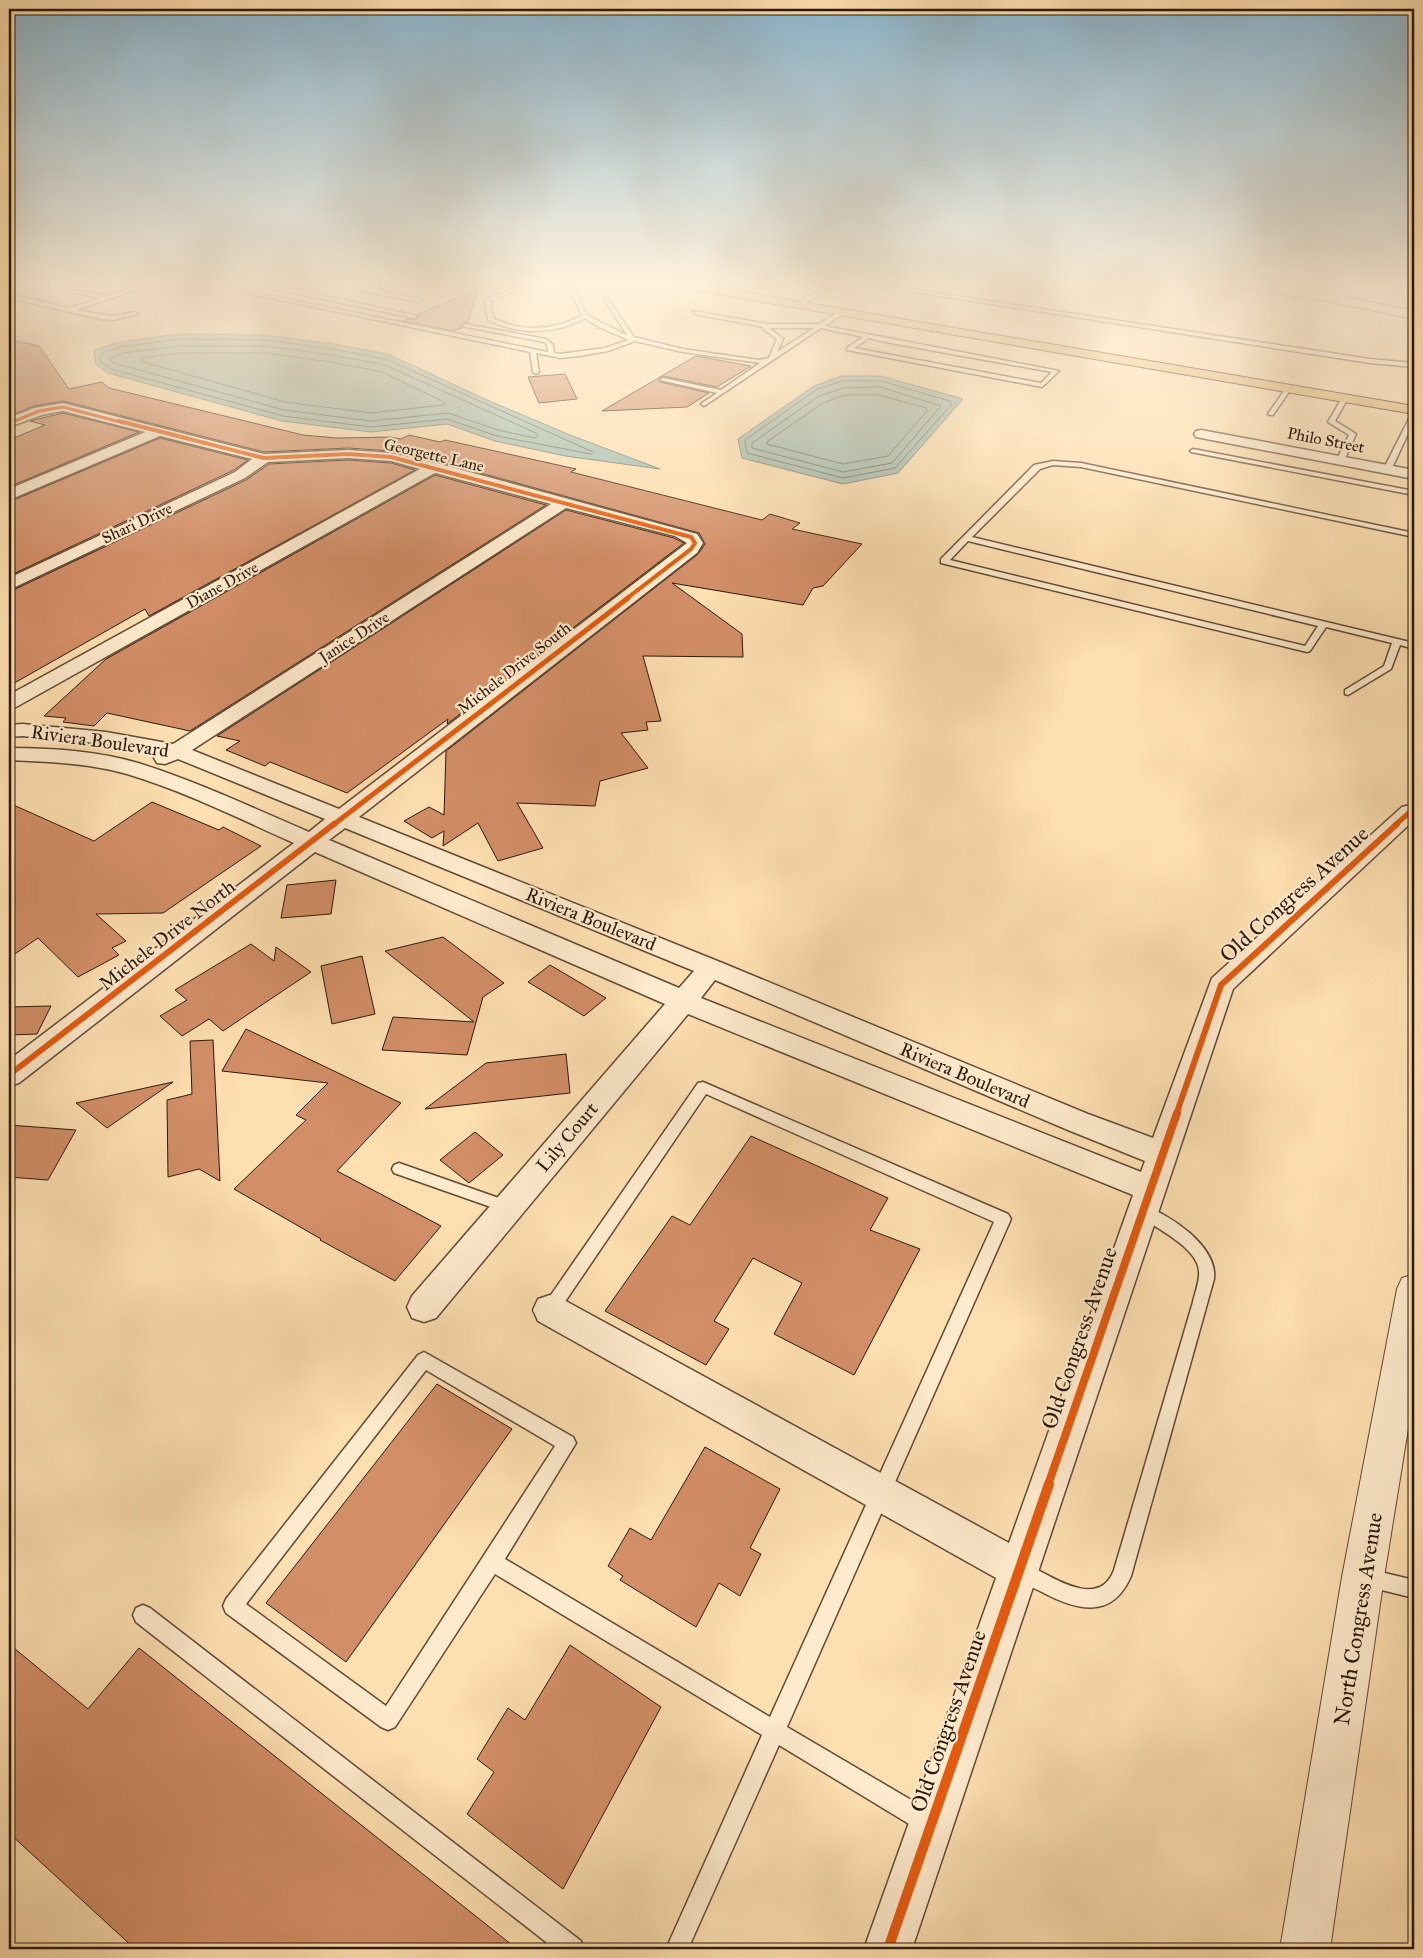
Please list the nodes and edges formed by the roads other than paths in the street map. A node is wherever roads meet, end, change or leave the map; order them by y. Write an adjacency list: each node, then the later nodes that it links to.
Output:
1 (748, 375): 8 (lane)
2 (994, 375): 3 (lane)
3 (1051, 375)
4 (1209, 375): 7 (main road)
5 (1285, 375): 9 (main road)
6 (663, 380): 8 (lane)
7 (1288, 389): 10 (main road); 13 (lane)
8 (722, 392): 11 (lane)
9 (1414, 397)
10 (1345, 398): 12 (main road); 20 (lane)
11 (704, 404)
12 (1414, 410)
13 (1271, 414)
14 (1414, 415): 22 (lane)
15 (9, 423): 16 (street, Georgette Lane)
16 (160, 431): 19 (street, Georgette Lane); 25 (street)
17 (1202, 434): 20 (street, Philo Street)
18 (1193, 451): 24 (lane)
19 (264, 458): 21 (street, Georgette Lane); 30 (street, Shari Drive)
20 (1340, 461): 22 (street, Philo Street)
21 (435, 467): 26 (street, Georgette Lane); 35 (street, Diane Drive)
22 (1387, 470): 23 (street, Philo Street)
23 (1414, 475)
24 (1414, 493)
25 (9, 495)
26 (564, 502): 28 (street, Georgette Lane); 37 (street, Janice Drive)
27 (1414, 535): 29 (lane)
28 (691, 537): 41 (street, Michele Drive South)
29 (966, 538): 31 (lane); 31 (lane)
30 (9, 585)
31 (1323, 625): 32 (lane)
32 (1397, 642): 33 (lane); 34 (lane)
33 (1414, 646)
34 (1348, 692)
35 (9, 703)
36 (9, 731): 37 (street, Riviera Boulevard)
37 (176, 751): 39 (street, Janice Drive); 41 (street, Riviera Boulevard)
38 (9, 754): 39 (street, Riviera Boulevard)
39 (144, 773): 42 (street, Riviera Boulevard)
40 (1414, 811): 46 (street, Old Congress Avenue)
41 (343, 818): 42 (street, Michele Drive North); 43 (street, Riviera Boulevard)
42 (311, 842): 44 (street, Riviera Boulevard); 45 (street, Michele Drive North)
43 (711, 968): 44 (street, Lily Court); 46 (street, Riviera Boulevard)
44 (683, 1001): 48 (street, Riviera Boulevard); 49 (street, Lily Court)
45 (9, 1075)
46 (1161, 1154): 48 (street, Old Congress Avenue)
47 (399, 1169): 49 (lane)
48 (1146, 1200): 55 (street, Old Congress Avenue); 55 (lane)
49 (508, 1207): 51 (street, Lily Court)
50 (1414, 1289): 56 (street, North Congress Avenue)
51 (424, 1307)
52 (550, 1310): 53 (street); 53 (lane)
53 (882, 1494): 55 (street); 59 (lane)
54 (492, 1562): 54 (lane); 59 (lane)
55 (1018, 1569): 60 (street, Old Congress Avenue)
56 (1363, 1577): 57 (lane); 64 (street, North Congress Avenue)
57 (1414, 1589)
58 (143, 1615): 61 (lane)
59 (775, 1731): 60 (lane); 62 (lane)
60 (931, 1824): 63 (street, Old Congress Avenue)
61 (573, 1949)
62 (677, 1949)
63 (888, 1949)
64 (1305, 1949)

